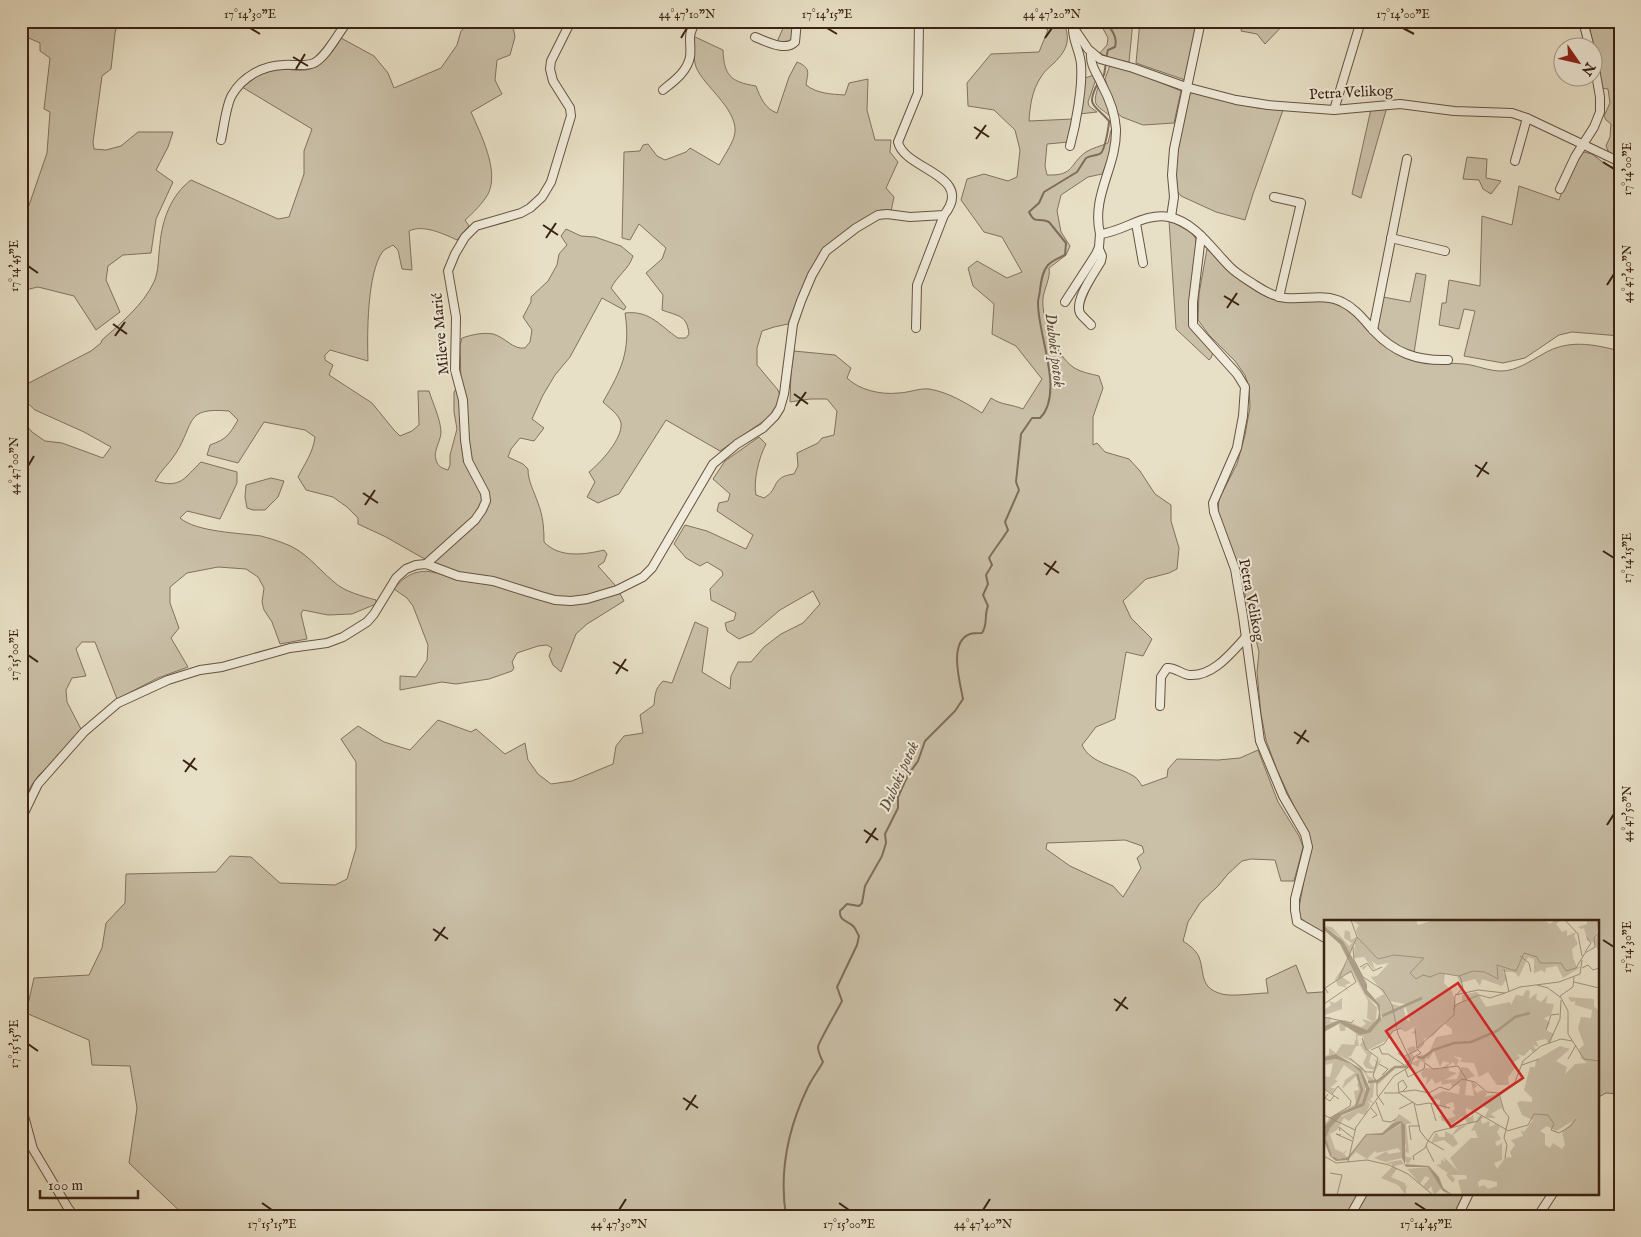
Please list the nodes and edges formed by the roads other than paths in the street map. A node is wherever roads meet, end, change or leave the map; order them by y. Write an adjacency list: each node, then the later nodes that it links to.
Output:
1 (348, 21): 18 (street)
2 (570, 21): 41 (street, Mileve Marić)
3 (797, 21): 10 (street)
4 (919, 21): 26 (street)
5 (1201, 21): 13 (street)
6 (1361, 21): 16 (street)
7 (1583, 21): 11 (street)
8 (695, 22): 15 (street)
9 (1071, 24): 12 (street, Petra Velikog); 20 (street)
10 (755, 37)
11 (1587, 38)
12 (1091, 53): 13 (street, Petra Velikog); 29 (street, Petra Velikog)
13 (1186, 87): 16 (street, Petra Velikog); 27 (street)
14 (1598, 88): 19 (street)
15 (663, 90)
16 (1334, 110): 17 (street, Petra Velikog)
17 (1527, 118): 19 (street, Petra Velikog); 22 (street)
18 (222, 140)
19 (1584, 144): 23 (street, Petra Velikog); 24 (street)
20 (1070, 146)
21 (1407, 159): 31 (street)
22 (1515, 161)
23 (1620, 162)
24 (1560, 190)
25 (1274, 196): 35 (street)
26 (944, 215): 38 (street); 41 (street)
27 (1171, 217): 28 (street); 30 (street)
28 (1136, 223): 29 (street); 34 (street)
29 (1100, 234): 32 (street, Petra Velikog)
30 (1201, 236): 35 (street); 42 (street, Petra Velikog)
31 (1392, 238): 33 (street); 39 (street)
32 (1098, 249): 36 (street); 37 (street, Petra Velikog)
33 (1445, 251)
34 (1143, 263)
35 (1279, 297): 39 (street)
36 (1065, 302)
37 (1091, 325)
38 (916, 328)
39 (1373, 330): 40 (street)
40 (1448, 360)
41 (426, 564): 44 (street)
42 (1246, 637): 43 (street); 45 (street, Petra Velikog)
43 (1160, 706)
44 (21, 818)
45 (1324, 937)
46 (21, 1105): 50 (street)
47 (1362, 1194): 51 (street)
48 (1469, 1194): 52 (street)
49 (1552, 1194): 53 (street)
50 (74, 1216)
51 (1350, 1216)
52 (1458, 1216)
53 (1538, 1216)

